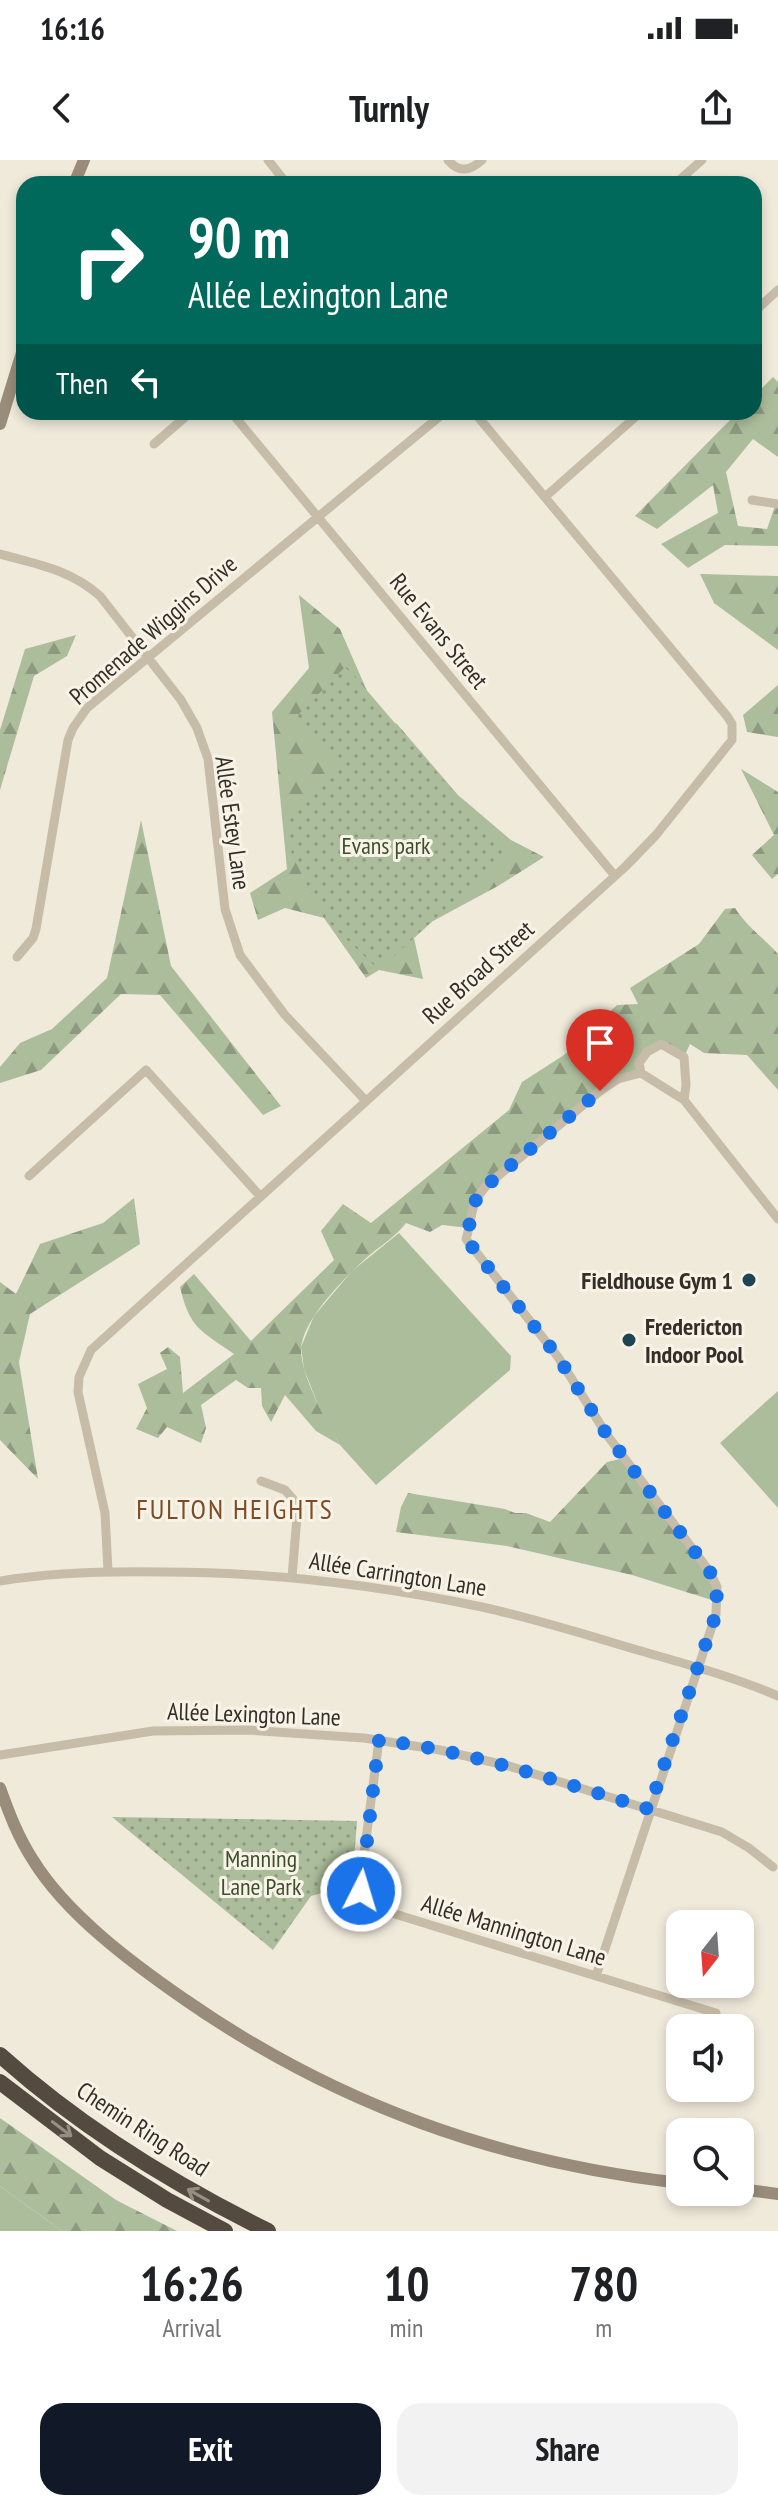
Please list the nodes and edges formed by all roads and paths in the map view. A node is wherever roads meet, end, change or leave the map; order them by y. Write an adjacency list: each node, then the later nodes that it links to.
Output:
1 (448, 160): 2 (street)
2 (482, 160)
3 (702, 160): 4 (street)
4 (684, 176)
5 (16, 372): 11 (street)
6 (182, 420): 12 (street)
7 (238, 420): 16 (street, Rue Evans Street)
8 (435, 420): 16 (street, Promenade Wiggins Drive)
9 (481, 420): 13 (street, Rue Broad Street)
10 (632, 420): 13 (street)
11 (0, 424)
12 (154, 444)
13 (545, 497): 19 (street, Rue Broad Street)
14 (752, 500): 15 (street)
15 (778, 504)
16 (318, 517): 18 (street, Promenade Wiggins Drive); 19 (street, Rue Evans Street)
17 (0, 554): 18 (street, Allée Estey Lane)
18 (148, 656): 20 (street, Promenade Wiggins Drive); 23 (street, Allée Estey Lane)
19 (615, 876): 23 (street, Rue Broad Street)
20 (17, 957)
21 (641, 1073): 22 (street); 22 (street); 31 (street)
22 (684, 1100): 26 (street)
23 (366, 1101): 25 (street, Rue Broad Street)
24 (29, 1176): 25 (street)
25 (260, 1196): 28 (street, Rue Broad Street)
26 (778, 1219)
27 (261, 1481): 29 (street)
28 (108, 1571): 29 (street, Allée Carrington Lane); 30 (street, Allée Carrington Lane)
29 (292, 1577): 31 (street, Allée Carrington Lane)
30 (0, 1581)
31 (698, 1669): 32 (street, Allée Carrington Lane); 36 (street)
32 (778, 1696)
33 (379, 1740): 34 (street, Allée Lexington Lane); 36 (street, Allée Lexington Lane); 38 (street, Allée Mannington Lane)
34 (0, 1755)
35 (0, 1788): 42 (street)
36 (649, 1809): 37 (street, Allée Lexington Lane); 38 (street)
37 (773, 1867)
38 (596, 1976): 39 (street, Allée Mannington Lane)
39 (716, 2013)
40 (0, 2055): 46 (highway, Chemin Ring Road, one-way to 40)
41 (0, 2082): 45 (highway, Chemin Ring Road, one-way to 45)
42 (666, 2181)
43 (754, 2191): 44 (street)
44 (778, 2194)
45 (225, 2231)
46 (268, 2231)

